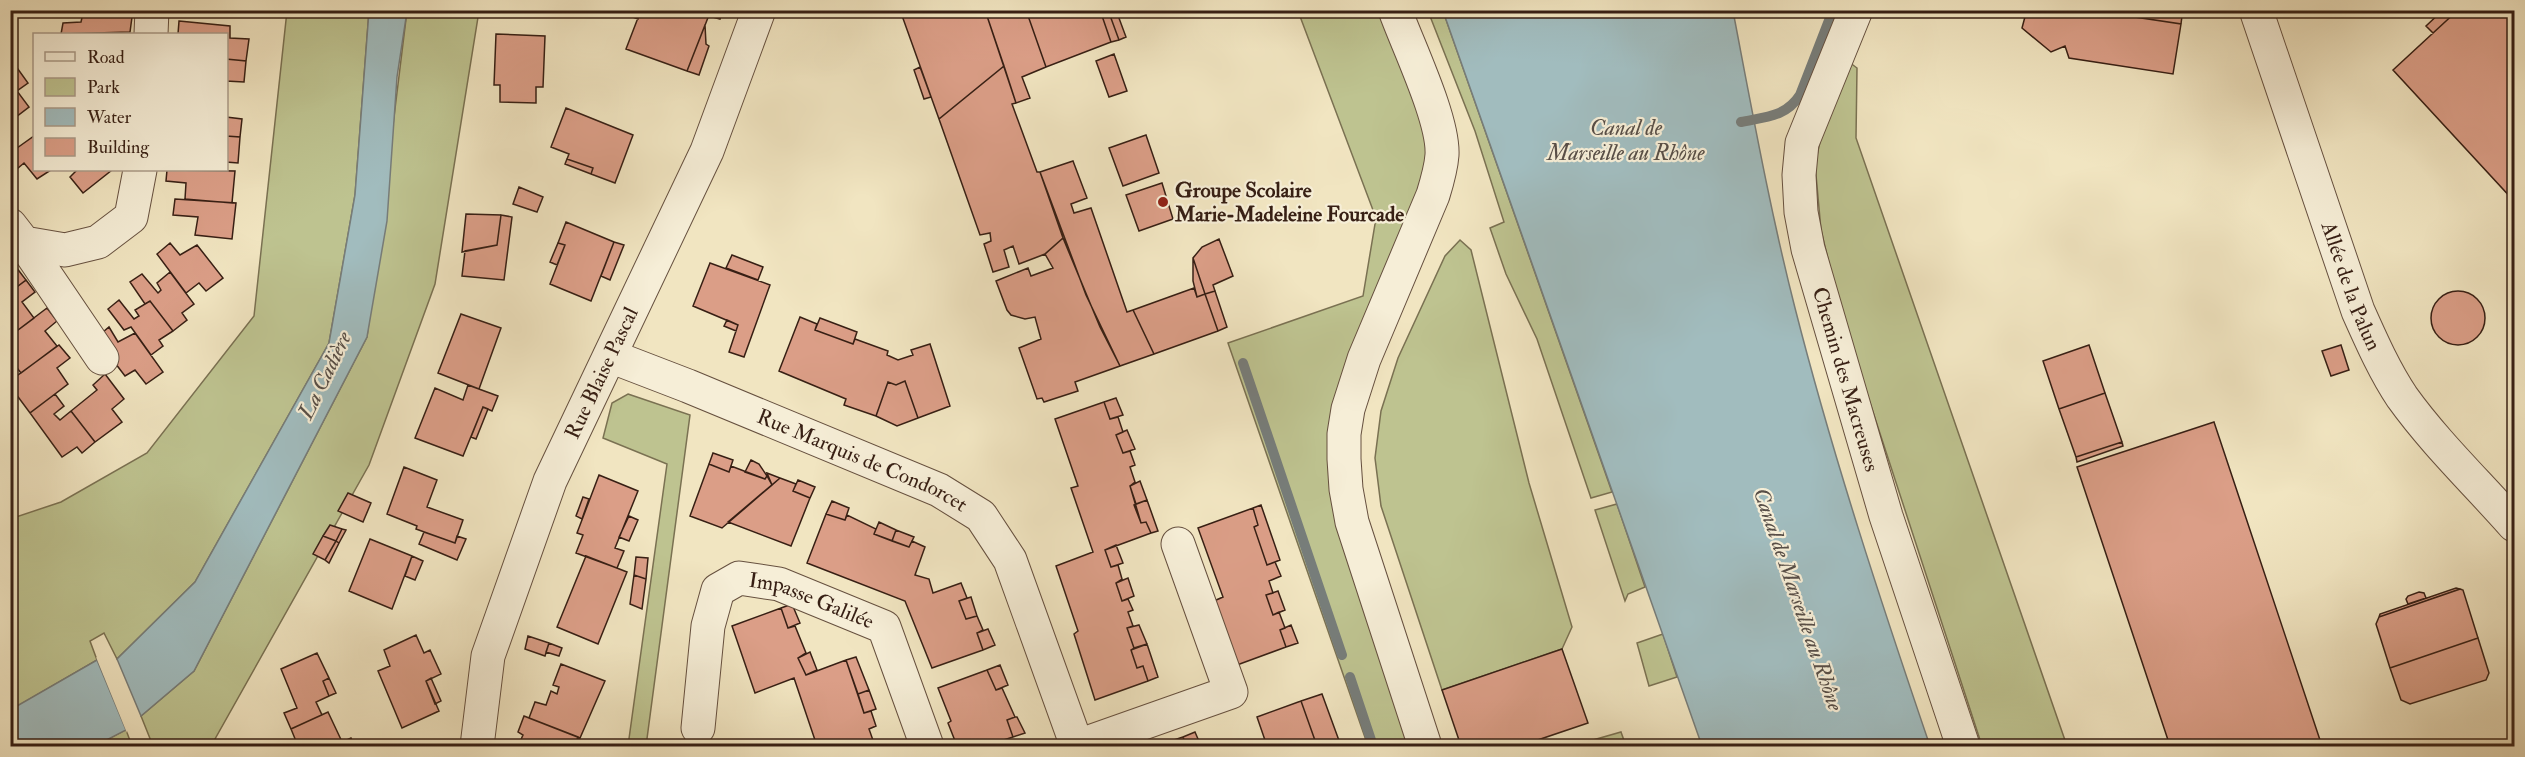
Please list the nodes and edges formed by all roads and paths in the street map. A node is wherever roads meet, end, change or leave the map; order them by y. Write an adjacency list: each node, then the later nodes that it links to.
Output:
1 (153, 10): 6 (street)
2 (759, 10): 9 (street, Rue Blaise Pascal)
3 (1395, 10): 17 (street)
4 (1856, 10): 18 (street, Chemin des Macreuses)
5 (2256, 10): 11 (street, Allée de la Palun)
6 (151, 33)
7 (140, 171): 8 (street)
8 (17, 234): 10 (street)
9 (610, 356): 14 (street, Rue Blaise Pascal); 16 (street, Rue Marquis de Condorcet)
10 (102, 358)
11 (2514, 525)
12 (1178, 544): 16 (street)
13 (698, 728): 15 (street, Impasse Galilée)
14 (477, 747)
15 (927, 747)
16 (1078, 747)
17 (1425, 747)
18 (1963, 747)

